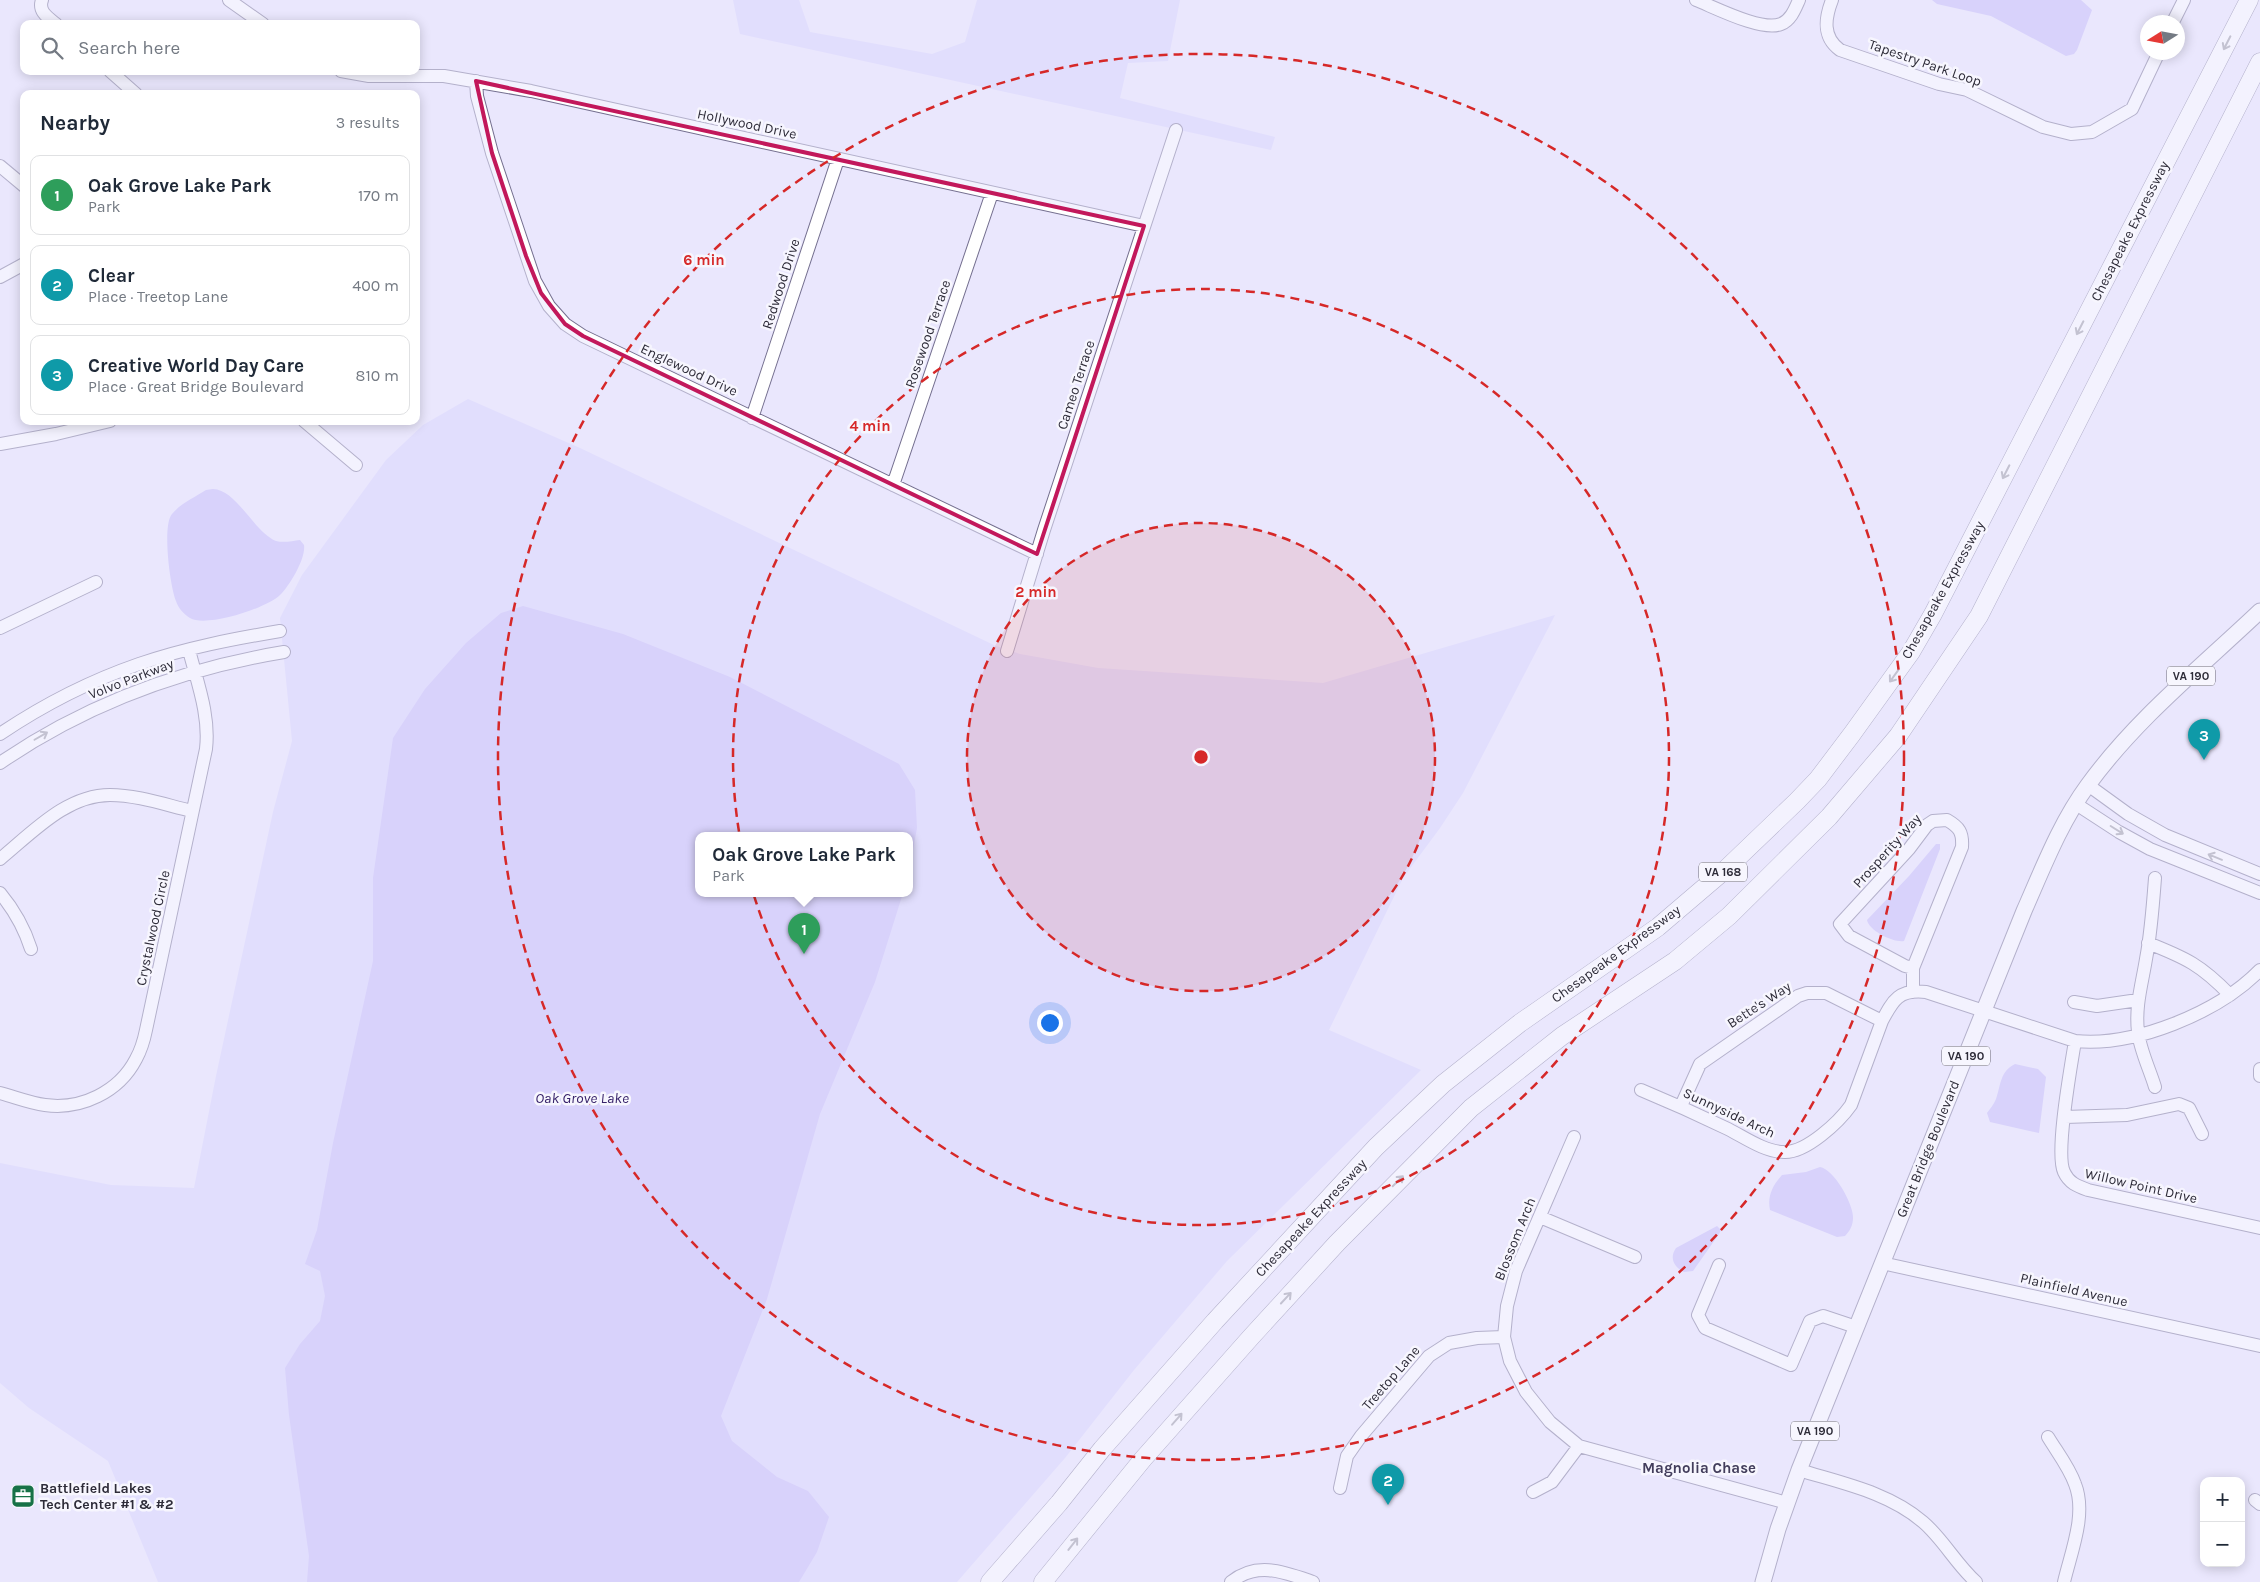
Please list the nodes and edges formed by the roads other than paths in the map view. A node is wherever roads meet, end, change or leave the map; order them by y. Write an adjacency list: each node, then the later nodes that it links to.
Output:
1 (42, 0): 9 (street)
2 (229, 0): 10 (street)
3 (1696, 0): 4 (street)
4 (1798, 0)
5 (1832, 0): 11 (street, Tapestry Park Loop)
6 (2184, 0): 8 (street)
7 (2250, 0): 87 (highway, Chesapeake Expressway / VA 168, one-way to 87)
8 (2176, 15)
9 (51, 20)
10 (257, 20)
11 (2155, 60)
12 (2260, 62): 88 (highway, VA 168, one-way to 12)
13 (115, 75): 18 (street)
14 (363, 75): 16 (street, Hollywood Drive)
15 (420, 75): 17 (street, Hollywood Drive)
16 (420, 75)
17 (476, 82): 20 (street, Hollywood Drive); 27 (street, Englewood Drive)
18 (131, 90)
19 (1176, 130): 24 (street, Cameo Terrace)
20 (838, 159): 23 (street, Hollywood Drive); 27 (street, Redwood Drive)
21 (0, 166): 22 (street)
22 (20, 183)
23 (992, 193): 24 (street, Hollywood Drive); 32 (street, Rosewood Terrace)
24 (1144, 226): 33 (street, Cameo Terrace)
25 (20, 266): 26 (street)
26 (0, 277)
27 (752, 418): 32 (street, Englewood Drive)
28 (93, 425): 30 (street)
29 (309, 425): 31 (street)
30 (0, 444)
31 (356, 465)
32 (893, 485): 33 (street, Englewood Drive)
33 (1037, 554): 39 (street, Cameo Terrace)
34 (96, 582): 36 (street)
35 (2260, 612): 44 (main road, Great Bridge Boulevard / VA 190)
36 (0, 628)
37 (280, 631): 38 (street, Volvo Parkway)
38 (189, 650): 41 (street, Crystalwood Circle); 42 (street, Volvo Parkway)
39 (1007, 651)
40 (284, 652): 41 (street, Volvo Parkway)
41 (194, 671): 43 (street, Volvo Parkway, one-way to 41); 46 (street, Crystalwood Circle)
42 (0, 734)
43 (0, 762)
44 (2088, 785): 45 (main road, Great Bridge Boulevard / VA 190); 48 (street, one-way to 44)
45 (2076, 804): 51 (street, one-way to 51); 60 (main road, Great Bridge Boulevard / VA 190)
46 (192, 811): 47 (street); 68 (street, Crystalwood Circle)
47 (0, 859)
48 (2260, 874)
49 (2155, 878): 52 (street)
50 (0, 893): 53 (street)
51 (2260, 893)
52 (2148, 943): 57 (street); 58 (street)
53 (31, 949)
54 (1913, 968): 54 (street, Prosperity Way); 56 (street, Prosperity Way)
55 (2260, 970): 57 (street)
56 (1913, 992): 60 (street); 61 (street)
57 (2230, 995): 62 (street)
58 (2138, 1000): 59 (street); 62 (street)
59 (2074, 1002)
60 (1984, 1012): 63 (street); 76 (main road, Great Bridge Boulevard / VA 190)
61 (1882, 1021): 69 (street, Bette's Way); 69 (street, Sunnyside Arch)
62 (2138, 1034): 63 (street); 66 (street)
63 (2074, 1041): 70 (street, Willow Point Drive)
64 (2260, 1069): 65 (street)
65 (2260, 1076)
66 (2155, 1088)
67 (1641, 1090): 69 (street, Sunnyside Arch)
68 (0, 1093)
69 (1681, 1106)
70 (2065, 1117): 71 (street); 74 (street, Willow Point Drive)
71 (2202, 1134)
72 (1574, 1137): 73 (street, Blossom Arch)
73 (1540, 1217): 75 (street); 79 (street, Blossom Arch)
74 (2260, 1228)
75 (1634, 1257)
76 (1882, 1264): 78 (main road, Great Bridge Boulevard / VA 190); 80 (street, Plainfield Avenue)
77 (1719, 1265): 78 (street)
78 (1856, 1327): 83 (main road, Great Bridge Boulevard / VA 190)
79 (1504, 1337): 82 (street, Blossom Arch); 84 (street, Treetop Lane)
80 (2260, 1346)
81 (2048, 1437): 93 (street)
82 (1579, 1446): 85 (street); 86 (street, Blossom Arch)
83 (1799, 1470): 86 (main road, Great Bridge Boulevard / VA 190); 92 (street)
84 (1340, 1488)
85 (1533, 1492)
86 (1787, 1503): 91 (main road, Great Bridge Boulevard / VA 190)
87 (990, 1582)
88 (1043, 1582)
89 (1231, 1582): 90 (street)
90 (1313, 1582)
91 (1763, 1582)
92 (1976, 1582)
93 (2064, 1582)

